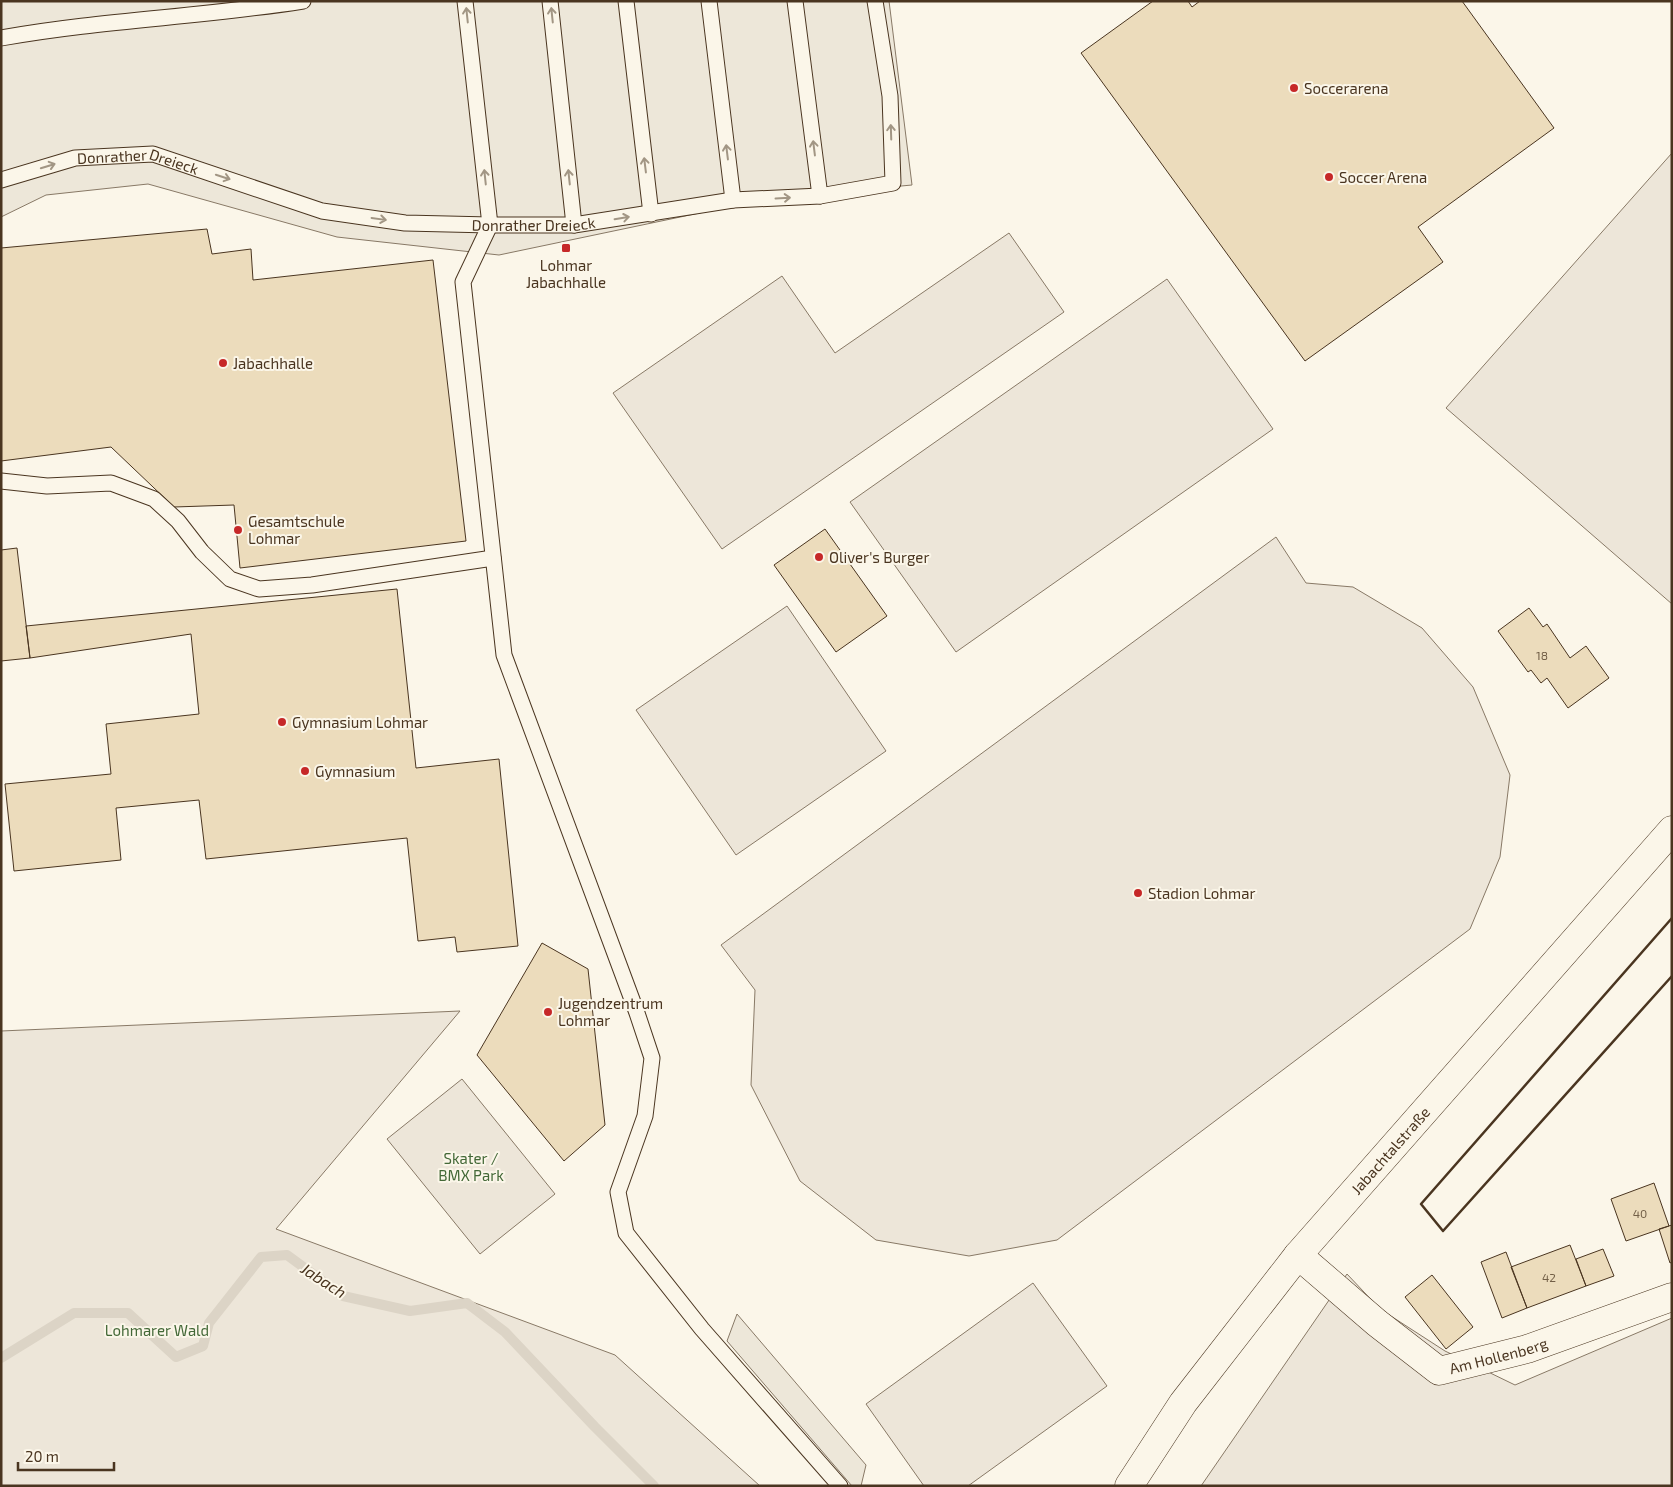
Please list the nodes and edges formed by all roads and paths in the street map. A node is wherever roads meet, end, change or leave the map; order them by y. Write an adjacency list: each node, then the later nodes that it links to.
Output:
1 (303, 1): 8 (lane)
2 (465, 1): 13 (lane, one-way to 2)
3 (550, 1): 14 (lane, one-way to 3)
4 (626, 1): 12 (lane, one-way to 4)
5 (709, 1): 11 (lane, one-way to 5)
6 (795, 1): 10 (lane, one-way to 6)
7 (875, 1): 10 (lane, Donrather Dreieck, one-way to 7)
8 (1, 38)
9 (1, 180): 13 (lane, Donrather Dreieck, one-way to 13)
10 (820, 196): 11 (lane, Donrather Dreieck, one-way to 10)
11 (733, 200): 12 (lane, Donrather Dreieck)
12 (651, 214): 14 (lane, Donrather Dreieck, one-way to 12)
13 (490, 225): 14 (lane, Donrather Dreieck); 16 (lane)
14 (574, 225)
15 (1, 481): 16 (lane)
16 (493, 558): 20 (lane)
17 (1672, 830): 18 (main road, Jabachtalstraße)
18 (1298, 1255): 19 (main road, Am Hollenberg); 21 (main road, Jabachtalstraße)
19 (1672, 1297)
20 (840, 1486)
21 (1129, 1486)

